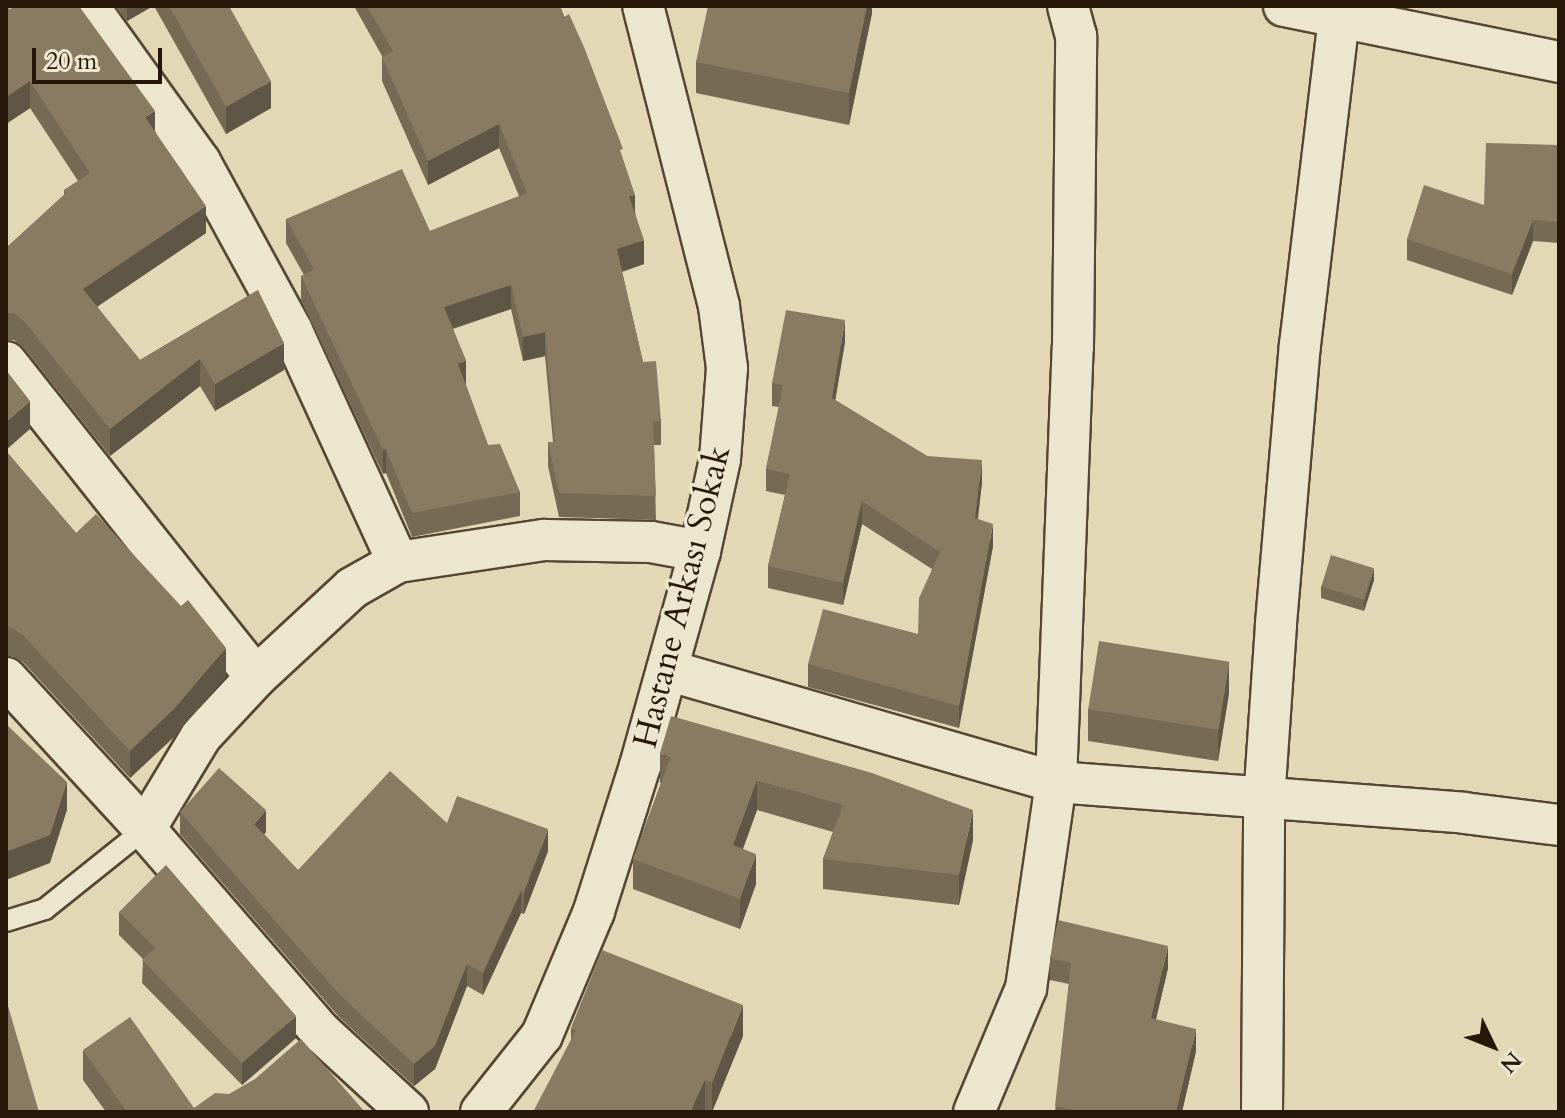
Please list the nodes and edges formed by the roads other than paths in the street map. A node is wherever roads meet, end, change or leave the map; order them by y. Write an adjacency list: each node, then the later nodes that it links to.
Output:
1 (88, 6): 9 (street)
2 (643, 6): 8 (street, Hastane Arkası Sokak)
3 (1068, 6): 13 (street)
4 (1284, 6): 5 (street)
5 (1339, 16): 6 (street); 14 (street)
6 (1559, 62)
7 (6, 362): 11 (street)
8 (700, 551): 9 (street); 10 (street, Hastane Arkası Sokak)
9 (398, 562): 11 (street)
10 (667, 670): 13 (street); 19 (street, Hastane Arkası Sokak)
11 (256, 677): 16 (street)
12 (6, 678): 16 (street)
13 (1056, 782): 14 (street); 20 (street)
14 (1264, 801): 15 (street); 21 (street)
15 (1559, 825)
16 (145, 829): 17 (lane); 18 (street)
17 (6, 921)
18 (408, 1112)
19 (481, 1112)
20 (974, 1112)
21 (1262, 1112)

